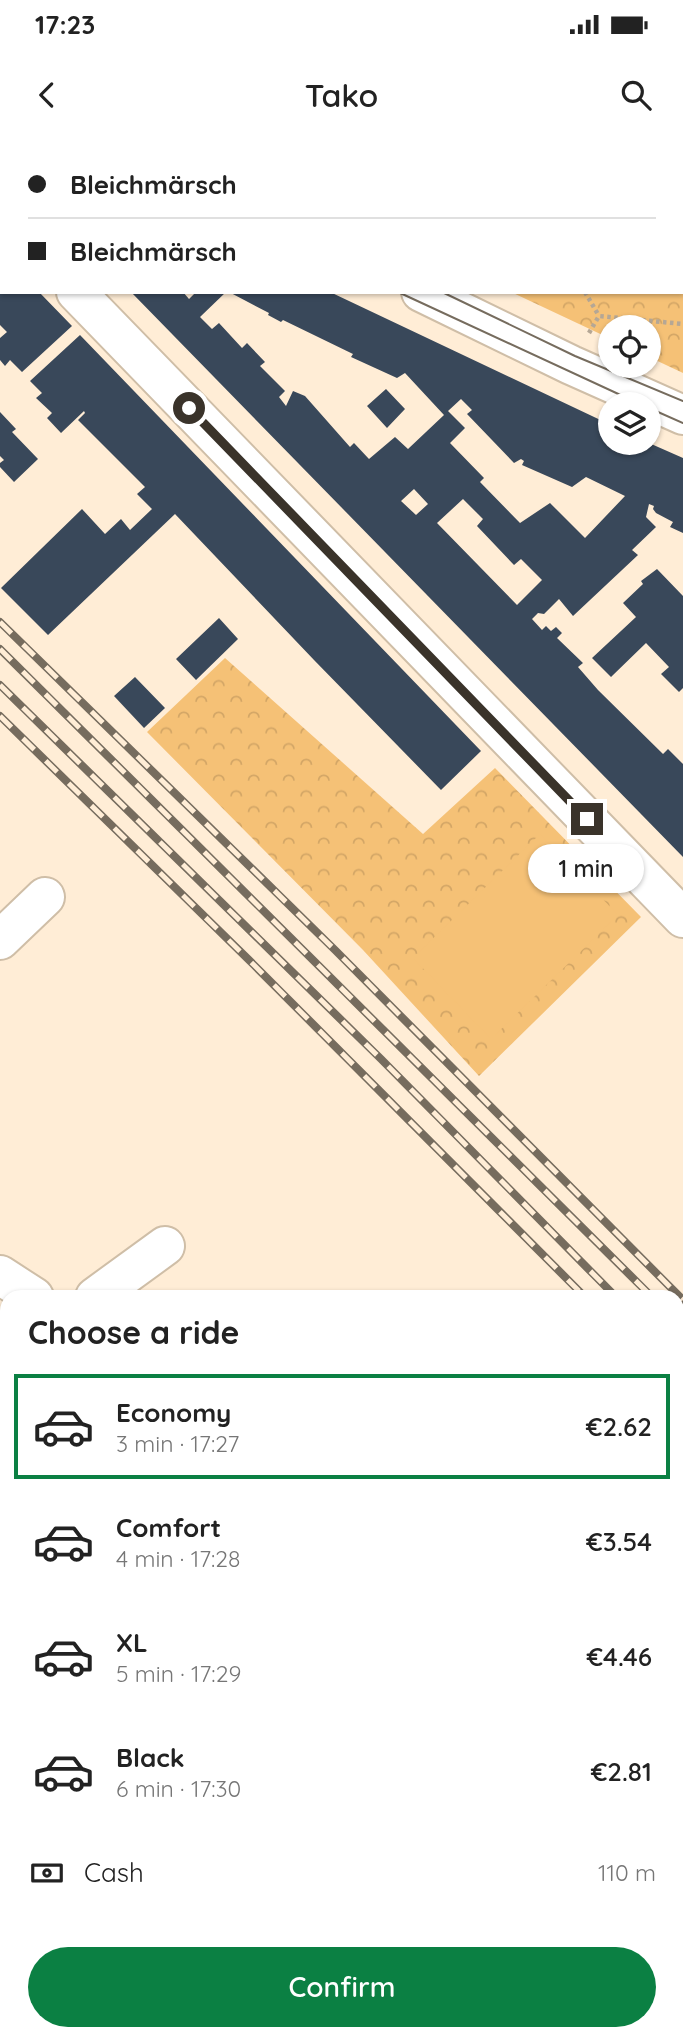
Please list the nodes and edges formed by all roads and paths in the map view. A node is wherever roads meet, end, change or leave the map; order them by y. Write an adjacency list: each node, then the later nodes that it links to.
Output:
1 (78, 294): 11 (street)
2 (425, 294): 8 (street)
3 (586, 294): 4 (path)
4 (598, 315)
5 (598, 318): 8 (path)
6 (661, 322): 7 (path)
7 (683, 324)
8 (571, 365): 9 (street)
9 (683, 415)
10 (45, 897): 12 (street)
11 (683, 918)
12 (0, 940)
13 (165, 1246): 16 (street)
14 (0, 1275): 15 (street)
15 (23, 1290)
16 (105, 1290)

